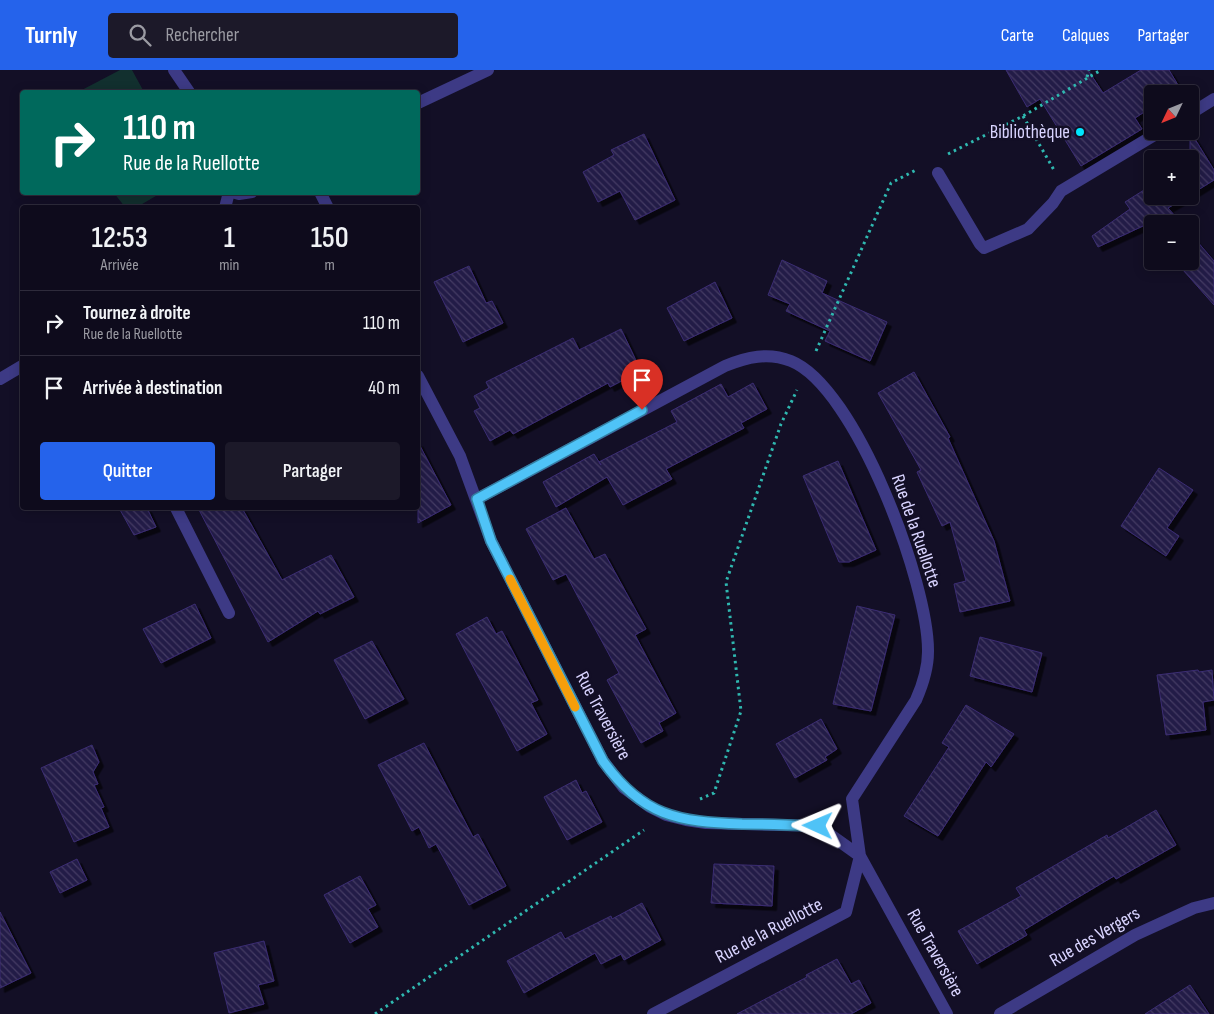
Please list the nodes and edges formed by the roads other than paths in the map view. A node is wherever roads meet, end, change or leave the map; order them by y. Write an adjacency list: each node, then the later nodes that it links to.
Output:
1 (174, 70): 3 (street)
2 (488, 70): 5 (street)
3 (187, 90)
4 (1214, 100): 6 (street)
5 (420, 102)
6 (1199, 109)
7 (1146, 140): 8 (street)
8 (938, 173)
9 (20, 367): 10 (street)
10 (0, 379)
11 (420, 380): 12 (street, Rue Traversière)
12 (477, 499): 15 (street, Rue Traversière); 15 (street, Rue de la Ruellotte)
13 (177, 510): 14 (street)
14 (229, 613)
15 (860, 856): 17 (street, Rue de la Ruellotte); 18 (street, Rue Traversière)
16 (1213, 901): 19 (street, Rue des Vergers)
17 (653, 1014)
18 (947, 1014)
19 (1000, 1014)

